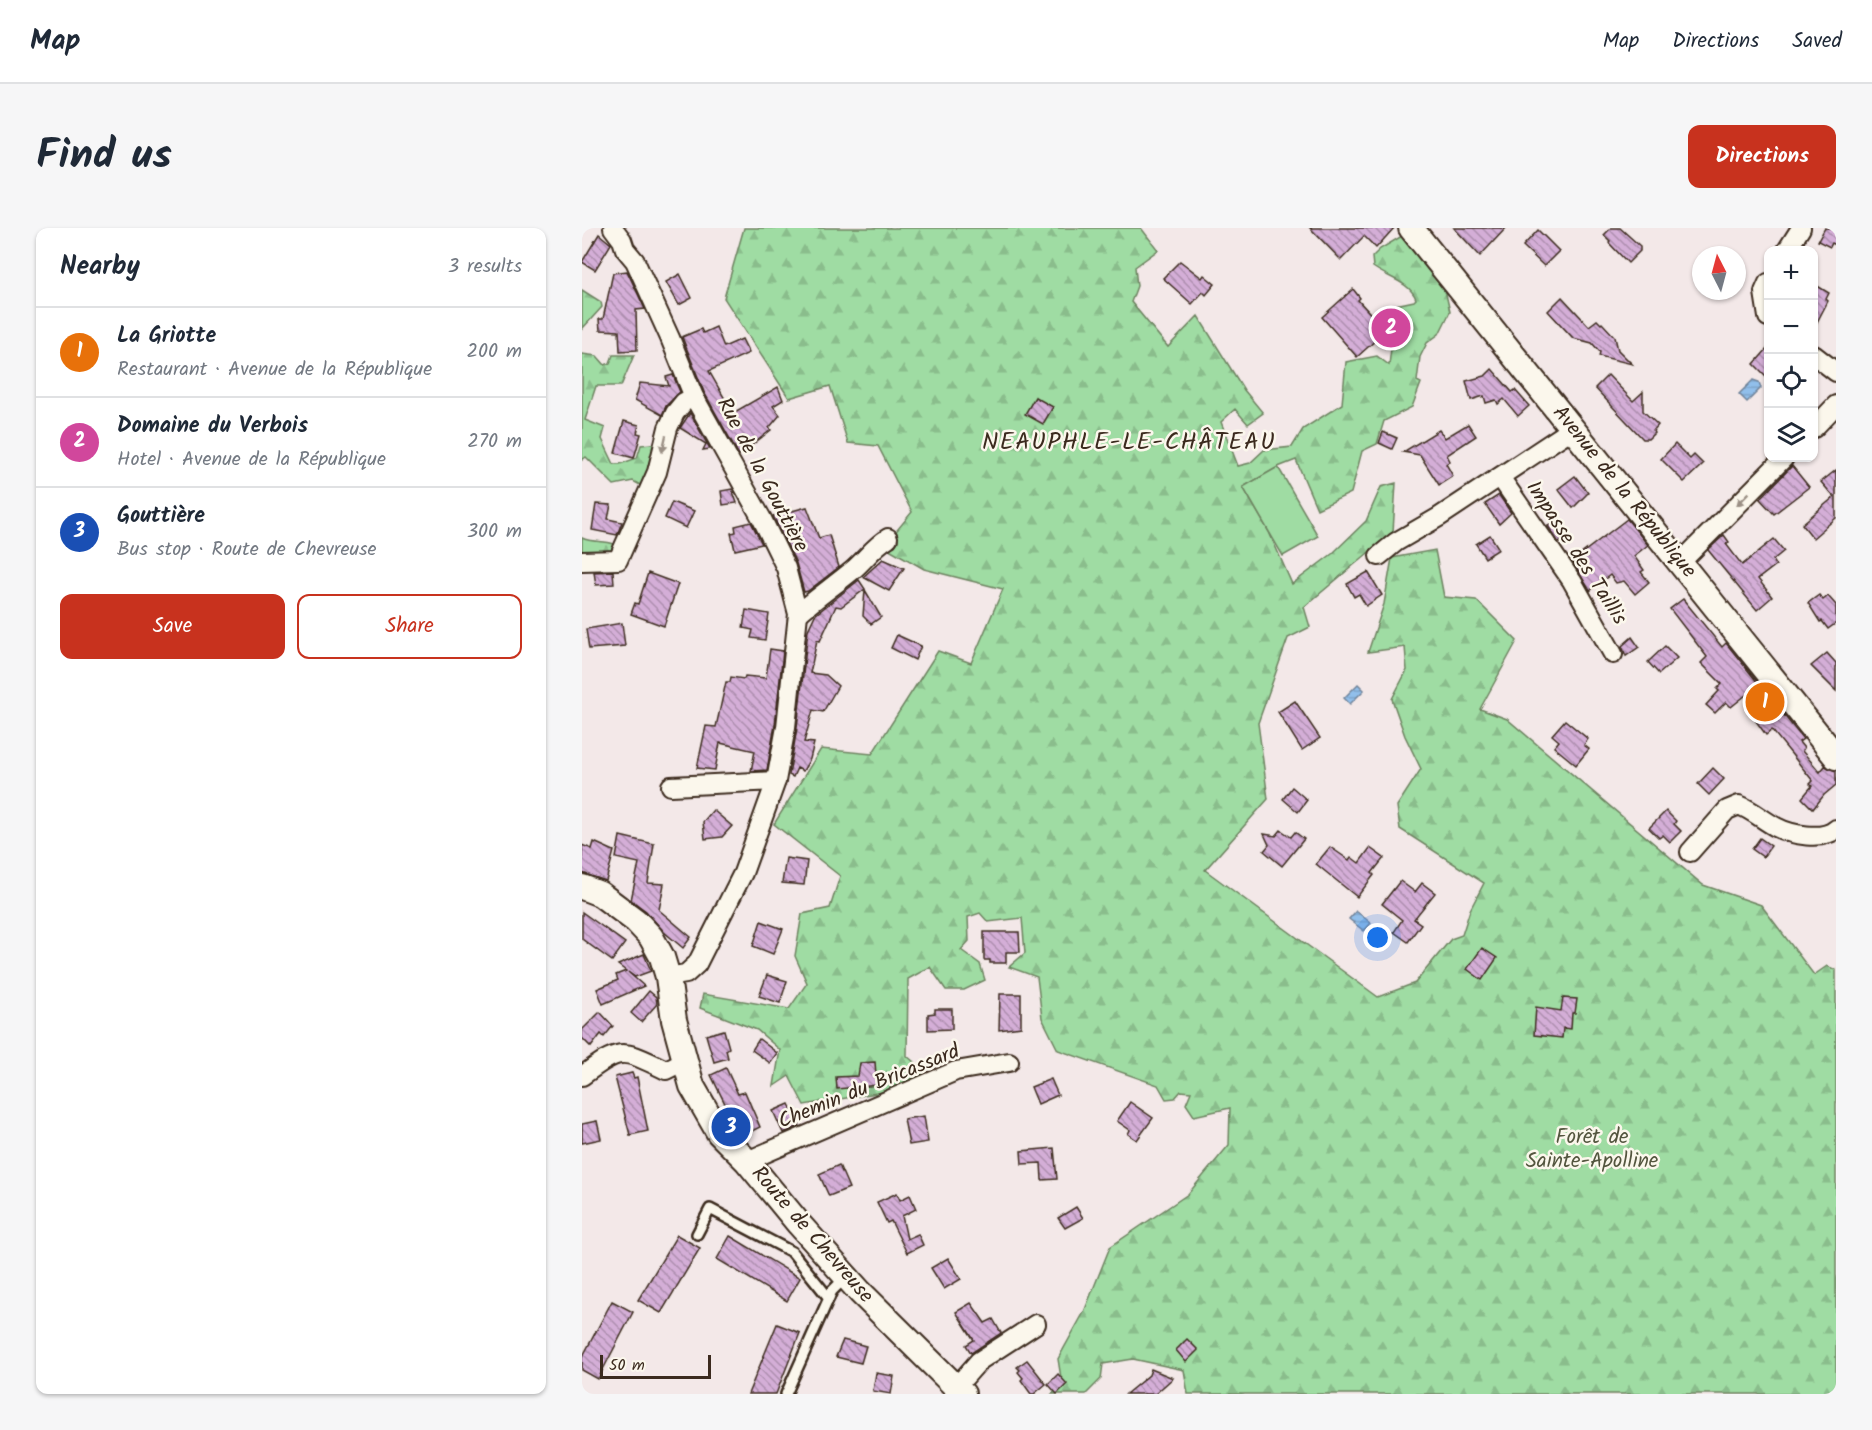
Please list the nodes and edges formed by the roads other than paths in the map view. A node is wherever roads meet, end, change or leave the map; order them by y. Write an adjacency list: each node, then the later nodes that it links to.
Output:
1 (613, 228): 7 (street, Rue de la Gouttière)
2 (1412, 228): 10 (main road, Avenue de la République)
3 (1801, 228): 4 (street)
4 (1790, 246)
5 (1818, 358): 6 (street)
6 (1836, 372)
7 (694, 397): 15 (street, one-way to 15); 17 (street, Rue de la Gouttière)
8 (1836, 405): 9 (street)
9 (1818, 424)
10 (1572, 429): 12 (street); 16 (main road, Avenue de la République)
11 (1780, 462): 16 (street, one-way to 16)
12 (1500, 477): 14 (street); 18 (street, Impasse des Taillis)
13 (888, 538): 17 (street)
14 (1379, 556)
15 (582, 561)
16 (1680, 563): 19 (main road, Avenue de la République)
17 (798, 614): 20 (street, Rue de la Gouttière)
18 (1613, 654)
19 (1836, 757)
20 (776, 781): 21 (street); 25 (street, Rue de la Gouttière)
21 (671, 786)
22 (1836, 829): 23 (street)
23 (1690, 852)
24 (582, 887): 25 (main road, Route de Chevreuse)
25 (669, 977): 26 (main road, Route de Chevreuse)
26 (684, 1061): 28 (street); 29 (main road, Route de Chevreuse)
27 (1009, 1062): 29 (street, Chemin du Bricassard)
28 (582, 1076)
29 (747, 1161): 31 (main road, Route de Chevreuse)
30 (697, 1234): 32 (lane)
31 (846, 1277): 32 (lane); 34 (main road, Route de Chevreuse)
32 (829, 1298): 35 (lane)
33 (1036, 1324): 34 (street)
34 (960, 1390)
35 (786, 1394)

